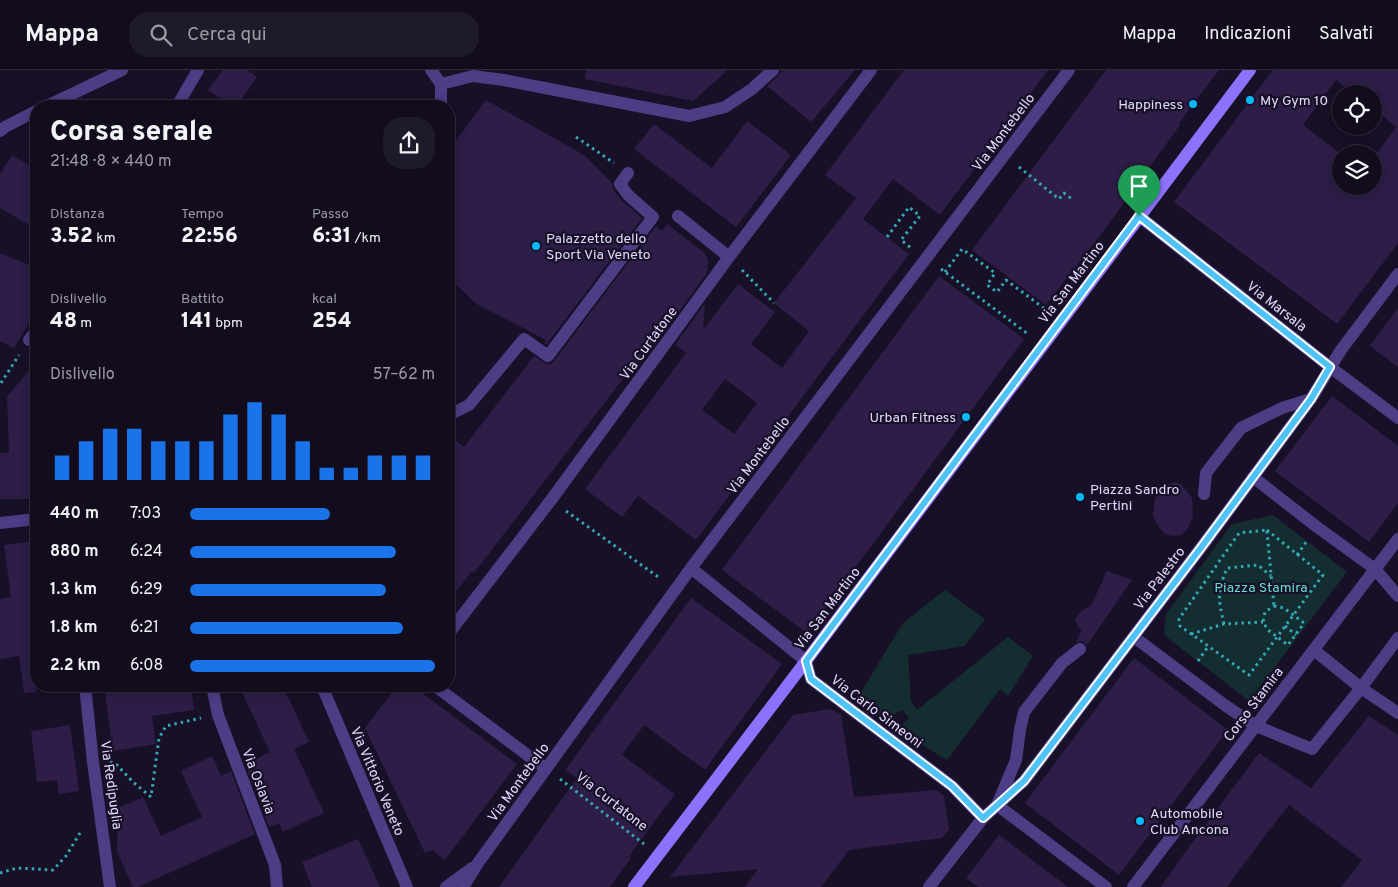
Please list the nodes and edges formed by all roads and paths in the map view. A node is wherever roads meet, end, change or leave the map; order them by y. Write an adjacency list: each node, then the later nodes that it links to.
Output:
1 (122, 70): 10 (street)
2 (198, 70): 11 (street)
3 (431, 70): 9 (street)
4 (773, 70): 8 (street)
5 (872, 70): 21 (street, Via Curtatone)
6 (1070, 70): 22 (street, Via Montebello)
7 (1250, 70): 19 (main road, Via San Martino)
8 (475, 73): 9 (street)
9 (441, 84): 12 (street)
10 (60, 100)
11 (180, 100)
12 (441, 100)
13 (30, 114): 14 (street)
14 (0, 131)
15 (1021, 169): 17 (path)
16 (628, 173): 33 (street)
17 (1072, 199)
18 (678, 216): 21 (street)
19 (1139, 216): 29 (main road, Via San Martino); 30 (street, Via Marsala)
20 (886, 237): 22 (path)
21 (730, 257): 26 (path); 37 (street, Via Curtatone)
22 (925, 260): 42 (street, Via Montebello)
23 (945, 272): 27 (path)
24 (949, 274): 29 (path, Via San Martino)
25 (1398, 274): 30 (street, Via Palestro)
26 (774, 303)
27 (1046, 309)
28 (30, 338): 31 (path)
29 (1043, 345): 60 (main road, Via San Martino)
30 (1330, 367): 32 (street, Via Palestro); 34 (street, Via Marsala)
31 (0, 383)
32 (1311, 399): 35 (street, Via Palestro); 36 (street)
33 (455, 412)
34 (1398, 418)
35 (1253, 476): 44 (street); 55 (street, Via Palestro)
36 (1204, 494)
37 (551, 500): 43 (path); 51 (street, Via Curtatone)
38 (30, 520): 39 (street)
39 (0, 523)
40 (1267, 530): 45 (path); 48 (path); 53 (path)
41 (1398, 539): 44 (street, Corso Stamira)
42 (691, 568): 60 (street, Via Carlo Simeoni); 70 (street, Via Montebello)
43 (648, 569)
44 (1375, 569): 46 (street); 59 (street, Corso Stamira)
45 (1270, 576): 47 (path); 50 (path)
46 (1398, 596)
47 (1274, 606): 48 (path); 49 (path)
48 (1294, 616): 52 (path); 54 (path)
49 (1263, 622): 50 (path); 56 (path)
50 (1224, 624): 53 (path)
51 (455, 626)
52 (1285, 626): 54 (path); 56 (path)
53 (1191, 634): 56 (path)
54 (1296, 634): 56 (path)
55 (1134, 637): 68 (street); 72 (street, Via Palestro)
56 (1277, 637)
57 (1398, 638): 61 (street)
58 (1080, 649): 72 (street)
59 (1314, 650): 61 (street); 68 (street, Corso Stamira)
60 (806, 661): 73 (street, Via Carlo Simeoni); 83 (main road, Via San Martino)
61 (1361, 688): 66 (street); 68 (street)
62 (86, 692): 78 (street, Via Redipuglia)
63 (213, 692): 67 (street, Via Oslavia)
64 (325, 692): 80 (street, Via Vittorio Veneto)
65 (443, 692): 70 (street)
66 (1398, 713)
67 (218, 715): 69 (path); 79 (street, Via Oslavia)
68 (1256, 726): 86 (street, Corso Stamira)
69 (107, 760)
70 (546, 768): 76 (street, Via Montebello)
71 (558, 777): 75 (path, Via Curtatone)
72 (997, 805): 73 (street, Via Palestro); 85 (street)
73 (983, 818): 84 (street, Via Palestro)
74 (80, 833): 77 (path)
75 (649, 848)
76 (478, 863): 81 (street, Via Montebello); 82 (street, Via Montebello)
77 (0, 873)
78 (110, 887)
79 (277, 887)
80 (407, 887)
81 (446, 887)
82 (463, 887)
83 (634, 887)
84 (929, 887)
85 (1106, 887)
86 (1133, 887)

